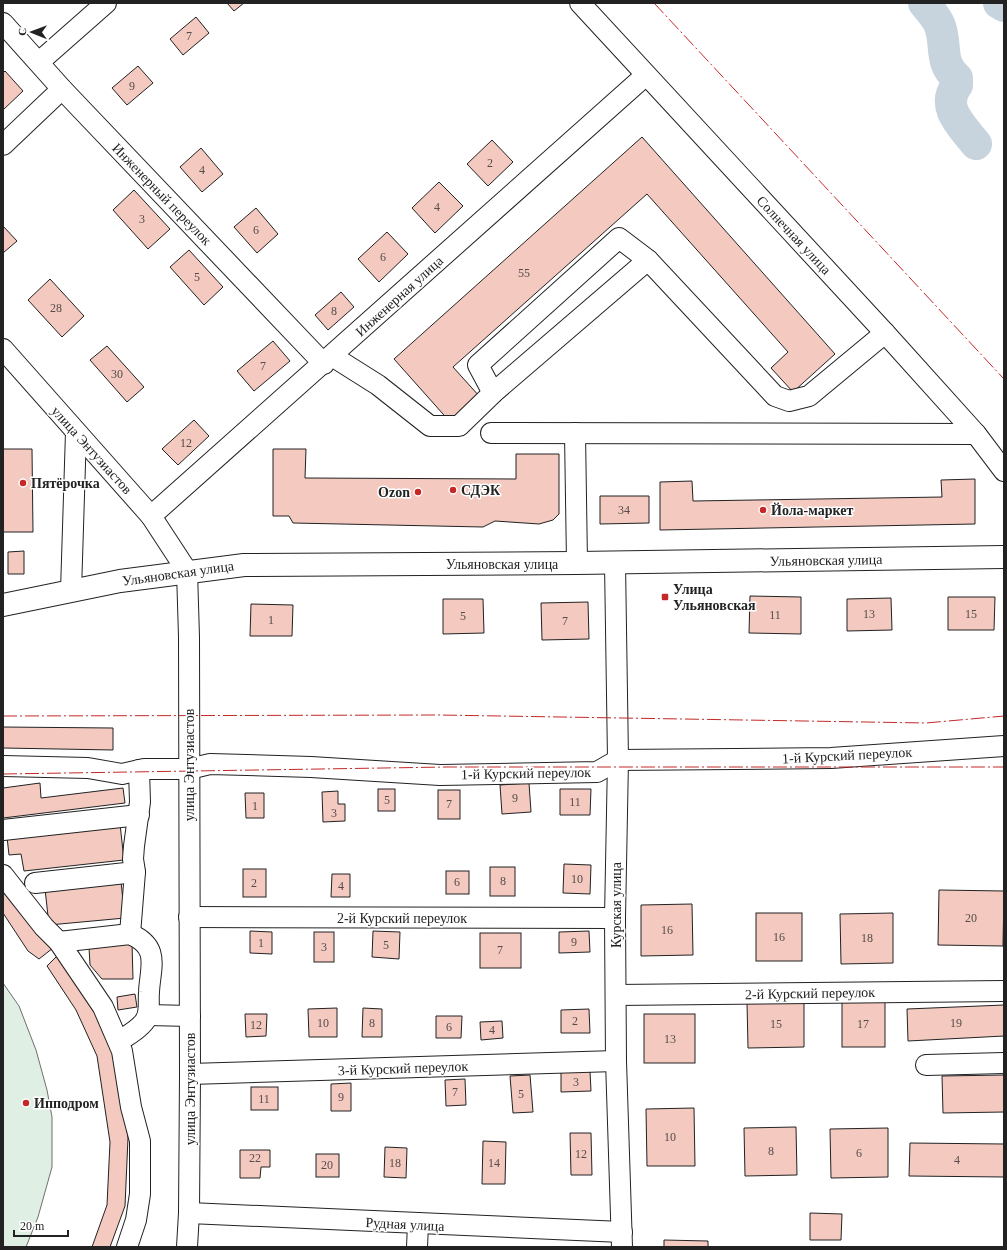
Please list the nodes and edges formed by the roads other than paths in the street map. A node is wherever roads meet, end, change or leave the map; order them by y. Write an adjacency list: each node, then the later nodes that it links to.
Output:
1 (106, 3): 4 (street)
2 (580, 3): 5 (street, Солнечная улица)
3 (3, 23): 4 (street, Инженерный переулок)
4 (39, 62): 6 (street, Инженерный переулок)
5 (646, 75): 9 (street, Солнечная улица); 11 (street, Инженерная улица)
6 (62, 89): 7 (street); 11 (street, Инженерный переулок)
7 (3, 145)
8 (648, 260): 9 (street); 12 (street, Инженерный переулок); 12 (street)
9 (885, 333): 16 (street, Солнечная улица)
10 (6, 357): 13 (street, улица Энтузиастов)
11 (328, 360): 12 (street, Инженерный переулок); 18 (street, Инженерная улица)
12 (493, 392)
13 (76, 432): 18 (street, улица Энтузиастов); 23 (street)
14 (575, 433): 15 (street); 16 (street); 20 (street)
15 (491, 434)
16 (976, 434): 17 (street, Солнечная улица)
17 (1004, 471)
18 (151, 516): 22 (street, улица Энтузиастов)
19 (1004, 557): 21 (main road, Ульяновская улица)
20 (577, 563): 21 (main road, Ульяновская улица); 22 (main road, Ульяновская улица)
21 (615, 563): 26 (street, Курская улица)
22 (187, 571): 23 (main road, Ульяновская улица); 28 (street, улица Энтузиастов)
23 (71, 591): 24 (main road, Ульяновская улица)
24 (3, 605)
25 (1004, 746): 26 (street, 1-й Курский переулок)
26 (618, 760): 28 (street, 1-й Курский переулок); 36 (street, Курская улица)
27 (3, 766): 29 (street, 1-й Курский переулок)
28 (189, 769): 29 (street, 1-й Курский переулок); 35 (street, улица Энтузиастов)
29 (139, 770): 30 (street)
30 (139, 815): 31 (street); 32 (street)
31 (3, 830)
32 (135, 872): 34 (street); 37 (street)
33 (3, 875): 38 (street)
34 (35, 883)
35 (188, 917): 36 (street, 2-й Курский переулок); 42 (street, улица Энтузиастов)
36 (615, 918): 40 (street, Курская улица)
37 (130, 934): 38 (street); 41 (street)
38 (59, 942): 43 (street)
39 (1004, 992): 40 (street, 2-й Курский переулок)
40 (616, 995): 44 (street, Курская улица)
41 (148, 1015): 42 (street); 43 (street)
42 (190, 1016): 47 (street, улица Энтузиастов)
43 (119, 1041): 51 (street)
44 (616, 1061): 47 (street, 3-й Курский переулок); 50 (street, Курская улица)
45 (1004, 1063): 46 (street)
46 (926, 1065)
47 (190, 1074): 48 (street, улица Энтузиастов)
48 (189, 1213): 49 (street, Рудная улица); 52 (street, улица Энтузиастов)
49 (418, 1224): 50 (street, Рудная улица); 53 (street)
50 (622, 1240)
51 (127, 1247)
52 (187, 1247)
53 (416, 1247)

